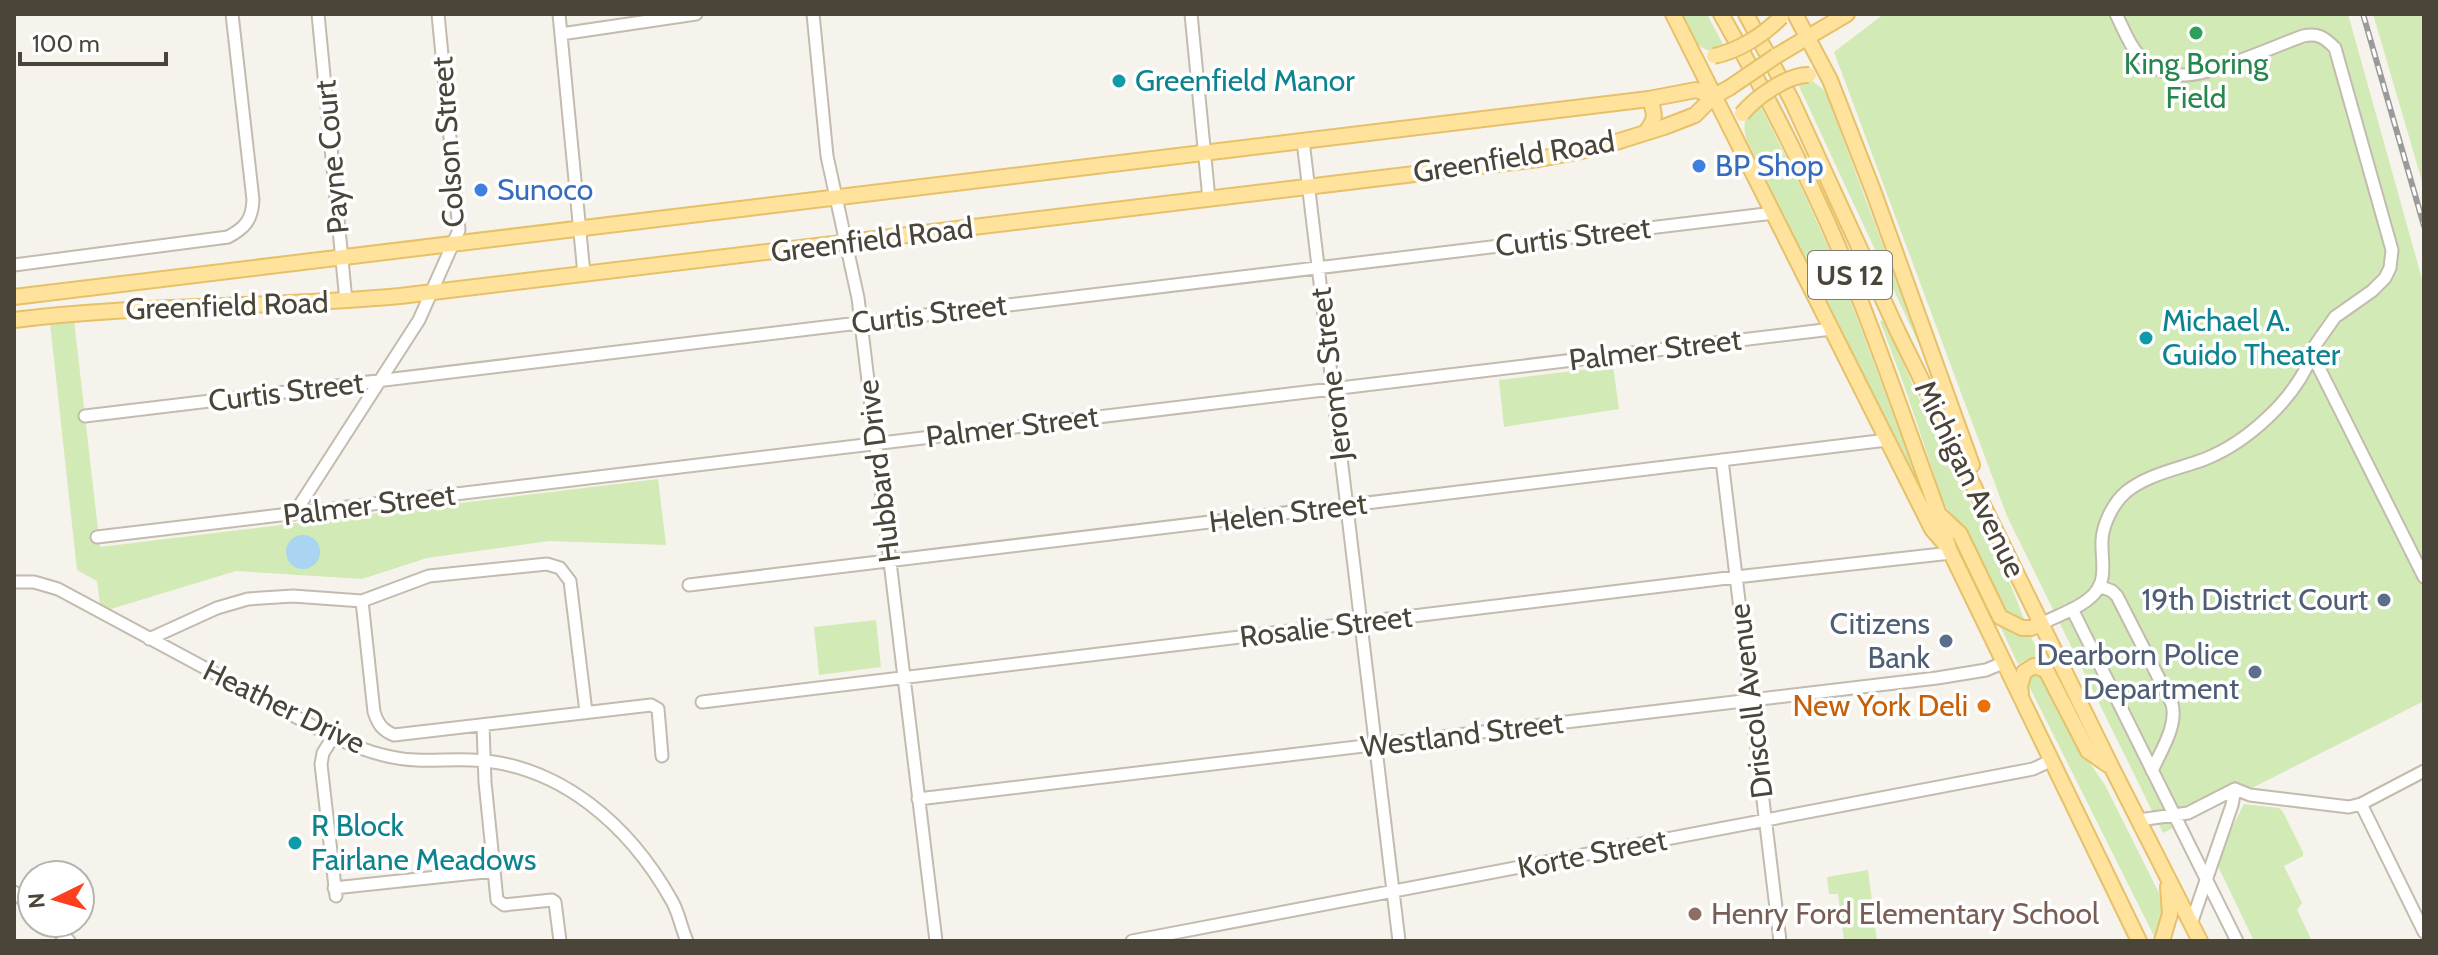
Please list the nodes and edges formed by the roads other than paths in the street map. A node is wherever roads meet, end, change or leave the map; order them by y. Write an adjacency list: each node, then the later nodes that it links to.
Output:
1 (232, 14): 32 (street)
2 (318, 14): 31 (street, Payne Court)
3 (438, 14): 30 (street, Colson Street)
4 (559, 14): 14 (street)
5 (696, 14): 14 (street)
6 (813, 14): 25 (street, Hubbard Drive)
7 (1191, 14): 23 (street)
8 (1673, 14): 16 (main road)
9 (1721, 14): 50 (main road, Michigan Avenue / US 12)
10 (1746, 14): 51 (main road, Michigan Avenue / US 12)
11 (1847, 14): 15 (main road, Greenfield Road)
12 (2116, 14): 41 (street)
13 (1787, 15): 15 (main road); 16 (main road, bridge)
14 (561, 34): 28 (street)
15 (1802, 41): 17 (main road); 18 (main road, Greenfield Road, bridge)
16 (1693, 53): 18 (main road)
17 (1833, 89): 21 (main road, bridge); 51 (main road)
18 (1714, 96): 19 (main road, Greenfield Road); 20 (main road, Greenfield Road); 21 (main road)
19 (1649, 99): 20 (main road); 22 (main road, Greenfield Road)
20 (1644, 133): 24 (main road, Greenfield Road)
21 (1734, 133): 27 (main road)
22 (1303, 141): 23 (main road, Greenfield Road); 24 (street, Jerome Street)
23 (1204, 153): 25 (main road, Greenfield Road); 26 (street)
24 (1308, 187): 26 (main road, Greenfield Road); 33 (street, Jerome Street)
25 (836, 197): 28 (main road, Greenfield Road); 29 (street, Hubbard Drive)
26 (1209, 199): 29 (main road, Greenfield Road)
27 (1774, 213): 33 (street, Curtis Street); 40 (main road)
28 (580, 228): 30 (main road, Greenfield Road); 34 (street)
29 (846, 243): 34 (main road, Greenfield Road); 39 (street, Hubbard Drive)
30 (454, 244): 31 (main road, Greenfield Road); 35 (street, Colson Street)
31 (341, 257): 36 (main road, Greenfield Road); 37 (street, Payne Court)
32 (14, 265)
33 (1318, 268): 39 (street, Curtis Street); 43 (street, Jerome Street)
34 (584, 274): 35 (main road, Greenfield Road)
35 (432, 292): 37 (main road, Greenfield Road); 42 (street, Colson Street)
36 (14, 297)
37 (346, 301): 38 (main road, Greenfield Road)
38 (14, 320)
39 (861, 323): 42 (street, Curtis Street); 46 (street, Hubbard Drive)
40 (1832, 329): 43 (street, Palmer Street); 45 (main road)
41 (2314, 349): 56 (street); 59 (street)
42 (380, 380): 44 (street, Curtis Street); 49 (street, Colson Street)
43 (1332, 388): 46 (street, Palmer Street); 48 (street, Jerome Street)
44 (85, 416)
45 (1887, 440): 47 (street, Helen Street); 53 (main road)
46 (876, 444): 49 (street, Palmer Street); 54 (street, Hubbard Drive)
47 (1722, 460): 48 (street, Helen Street); 55 (street, Driscoll Avenue)
48 (1347, 506): 54 (street, Helen Street); 62 (street, Jerome Street)
49 (294, 514): 52 (street, Palmer Street)
50 (1939, 515): 53 (main road, Michigan Avenue / US 12); 63 (main road)
51 (1997, 533): 63 (main road, Michigan Avenue / US 12)
52 (97, 537)
53 (1950, 551): 55 (street, Rosalie Street); 65 (main road, Michigan Avenue / US 12)
54 (890, 560): 58 (street, Helen Street); 66 (street, Hubbard Drive)
55 (1736, 577): 62 (street, Rosalie Street); 67 (street, Driscoll Avenue)
56 (2424, 577)
57 (14, 582): 64 (street, Heather Drive)
58 (689, 585)
59 (2098, 588): 61 (street); 78 (street)
60 (362, 601): 64 (street); 70 (street); 71 (street)
61 (2072, 609): 63 (street); 78 (street)
62 (1361, 622): 66 (street, Rosalie Street); 73 (street, Jerome Street)
63 (2041, 624): 77 (main road, Michigan Avenue / US 12)
64 (149, 639): 72 (street, Heather Drive)
65 (2003, 663): 67 (street, Westland Street); 68 (main road, Michigan Avenue / US 12)
66 (903, 676): 69 (street, Rosalie Street); 81 (street, Hubbard Drive)
67 (1751, 700): 73 (street, Westland Street); 85 (street, Driscoll Avenue)
68 (2022, 701): 76 (main road, Michigan Avenue / US 12); 77 (main road)
69 (702, 702)
70 (586, 712): 71 (street); 74 (street)
71 (483, 725): 75 (street)
72 (333, 737): 75 (street, Heather Drive); 86 (street)
73 (1376, 745): 81 (street, Westland Street); 89 (street, Jerome Street)
74 (662, 756)
75 (485, 761): 86 (street); 93 (street, Heather Drive)
76 (2050, 761): 85 (street, Korte Street); 98 (main road, Michigan Avenue / US 12)
77 (2112, 768): 84 (main road, Michigan Avenue / US 12)
78 (2152, 771): 83 (street)
79 (2424, 771): 82 (street)
80 (2235, 789): 82 (street); 83 (street); 88 (street)
81 (918, 799): 92 (street, Hubbard Drive)
82 (2361, 804): 91 (street)
83 (2175, 817): 84 (street); 88 (street)
84 (2139, 820): 87 (main road, Michigan Avenue / US 12)
85 (1766, 821): 89 (street, Korte Street); 97 (street, Driscoll Avenue)
86 (494, 871): 94 (street)
87 (2167, 875): 90 (main road, Michigan Avenue / US 12); 99 (main road)
88 (2206, 879): 90 (street); 102 (street)
89 (1393, 892): 95 (street, Korte Street); 96 (street, Jerome Street)
90 (2191, 924): 100 (main road); 101 (main road, Michigan Avenue / US 12)
91 (2424, 932)
92 (934, 938)
93 (685, 939)
94 (560, 941)
95 (1132, 941)
96 (1399, 941)
97 (1780, 941)
98 (2139, 941)
99 (2162, 941)
100 (2185, 941)
101 (2200, 941)
102 (2237, 941)

